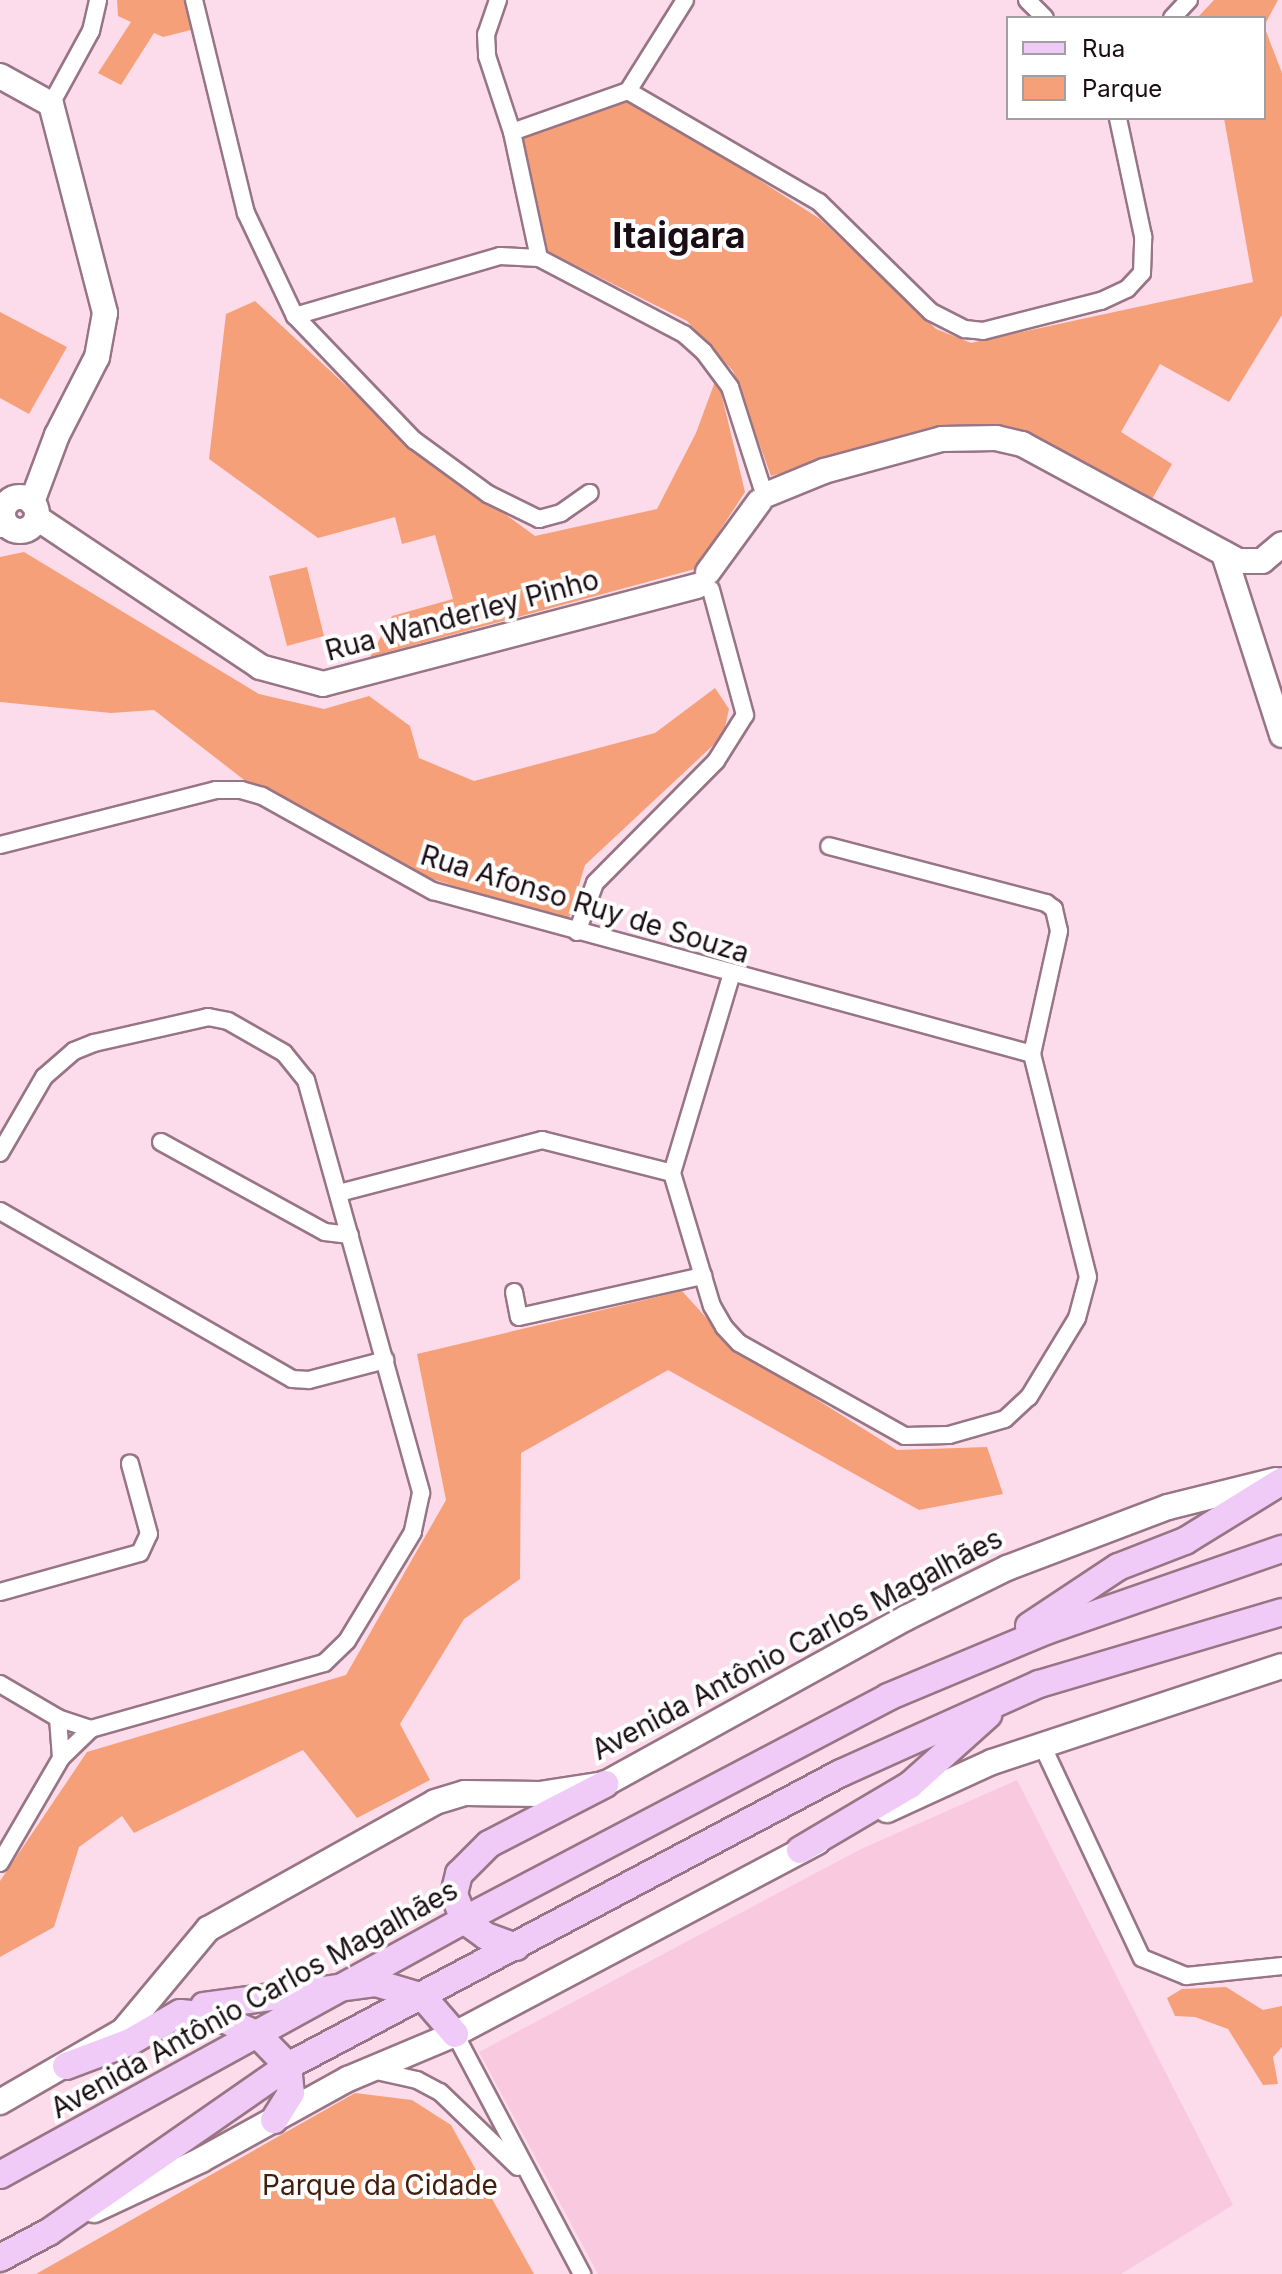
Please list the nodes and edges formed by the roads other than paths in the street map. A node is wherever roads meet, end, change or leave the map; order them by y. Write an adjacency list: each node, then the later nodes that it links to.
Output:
1 (98, 0): 11 (street)
2 (194, 0): 15 (street)
3 (498, 0): 13 (street)
4 (685, 0): 10 (street)
5 (1027, 0): 7 (street)
6 (1189, 0): 8 (street)
7 (1043, 16)
8 (1174, 16)
9 (0, 76): 11 (street)
10 (628, 91): 12 (street); 13 (street)
11 (51, 104): 18 (street, Rua Wanderley Pinho)
12 (1118, 120)
13 (512, 132): 14 (street)
14 (539, 258): 15 (street); 17 (street)
15 (295, 316): 16 (street)
16 (590, 493)
17 (761, 494): 20 (street); 22 (street)
18 (14, 516): 22 (street, Rua Wanderley Pinho)
19 (1282, 544): 21 (street)
20 (1224, 554): 21 (street); 23 (street)
21 (1272, 562): 23 (street)
22 (705, 583): 27 (street)
23 (1240, 594): 24 (street)
24 (1282, 735)
25 (0, 845): 27 (street, Rua Afonso Ruy de Souza)
26 (829, 846): 29 (street)
27 (577, 932): 28 (street, Rua Afonso Ruy de Souza)
28 (731, 976): 29 (street, Rua Afonso Ruy de Souza); 32 (street)
29 (1032, 1054): 36 (street)
30 (161, 1142): 35 (street)
31 (0, 1153): 33 (street)
32 (672, 1173): 33 (street); 36 (street)
33 (339, 1193): 35 (street)
34 (0, 1211): 38 (street)
35 (350, 1235): 38 (street)
36 (703, 1276): 37 (street)
37 (514, 1292)
38 (385, 1360): 49 (street)
39 (130, 1464): 42 (street)
40 (1282, 1480): 44 (main road); 52 (street, Avenida Antônio Carlos Magalhães)
41 (1282, 1549): 44 (main road, Avenida Antônio Carlos Magalhães)
42 (0, 1592)
43 (1282, 1612): 47 (main road)
44 (979, 1658): 55 (main road, Avenida Antônio Carlos Magalhães)
45 (1282, 1666): 50 (street)
46 (0, 1684): 48 (street)
47 (1039, 1684): 53 (main road); 56 (main road)
48 (58, 1718): 49 (street); 51 (street)
49 (91, 1729): 51 (street)
50 (1042, 1745): 53 (street); 57 (street)
51 (61, 1758): 54 (street)
52 (605, 1784): 55 (main road); 63 (street, Avenida Antônio Carlos Magalhães)
53 (800, 1850): 61 (street)
54 (0, 1863)
55 (464, 1920): 56 (main road); 58 (main road, Avenida Antônio Carlos Magalhães)
56 (516, 1947): 59 (main road)
57 (1282, 1966)
58 (337, 1990): 59 (main road); 60 (main road); 62 (main road, Avenida Antônio Carlos Magalhães)
59 (423, 1997): 61 (main road); 64 (main road)
60 (180, 2013): 62 (main road); 63 (main road)
61 (455, 2034): 65 (street); 69 (street)
62 (258, 2035): 64 (main road); 68 (main road, Avenida Antônio Carlos Magalhães)
63 (66, 2066): 66 (street, Avenida Antônio Carlos Magalhães)
64 (288, 2066): 67 (main road); 70 (main road)
65 (371, 2070): 67 (street); 69 (street)
66 (0, 2102)
67 (274, 2120): 70 (street)
68 (0, 2175)
69 (531, 2182): 72 (street)
70 (49, 2232): 71 (main road)
71 (0, 2258)
72 (582, 2274)

